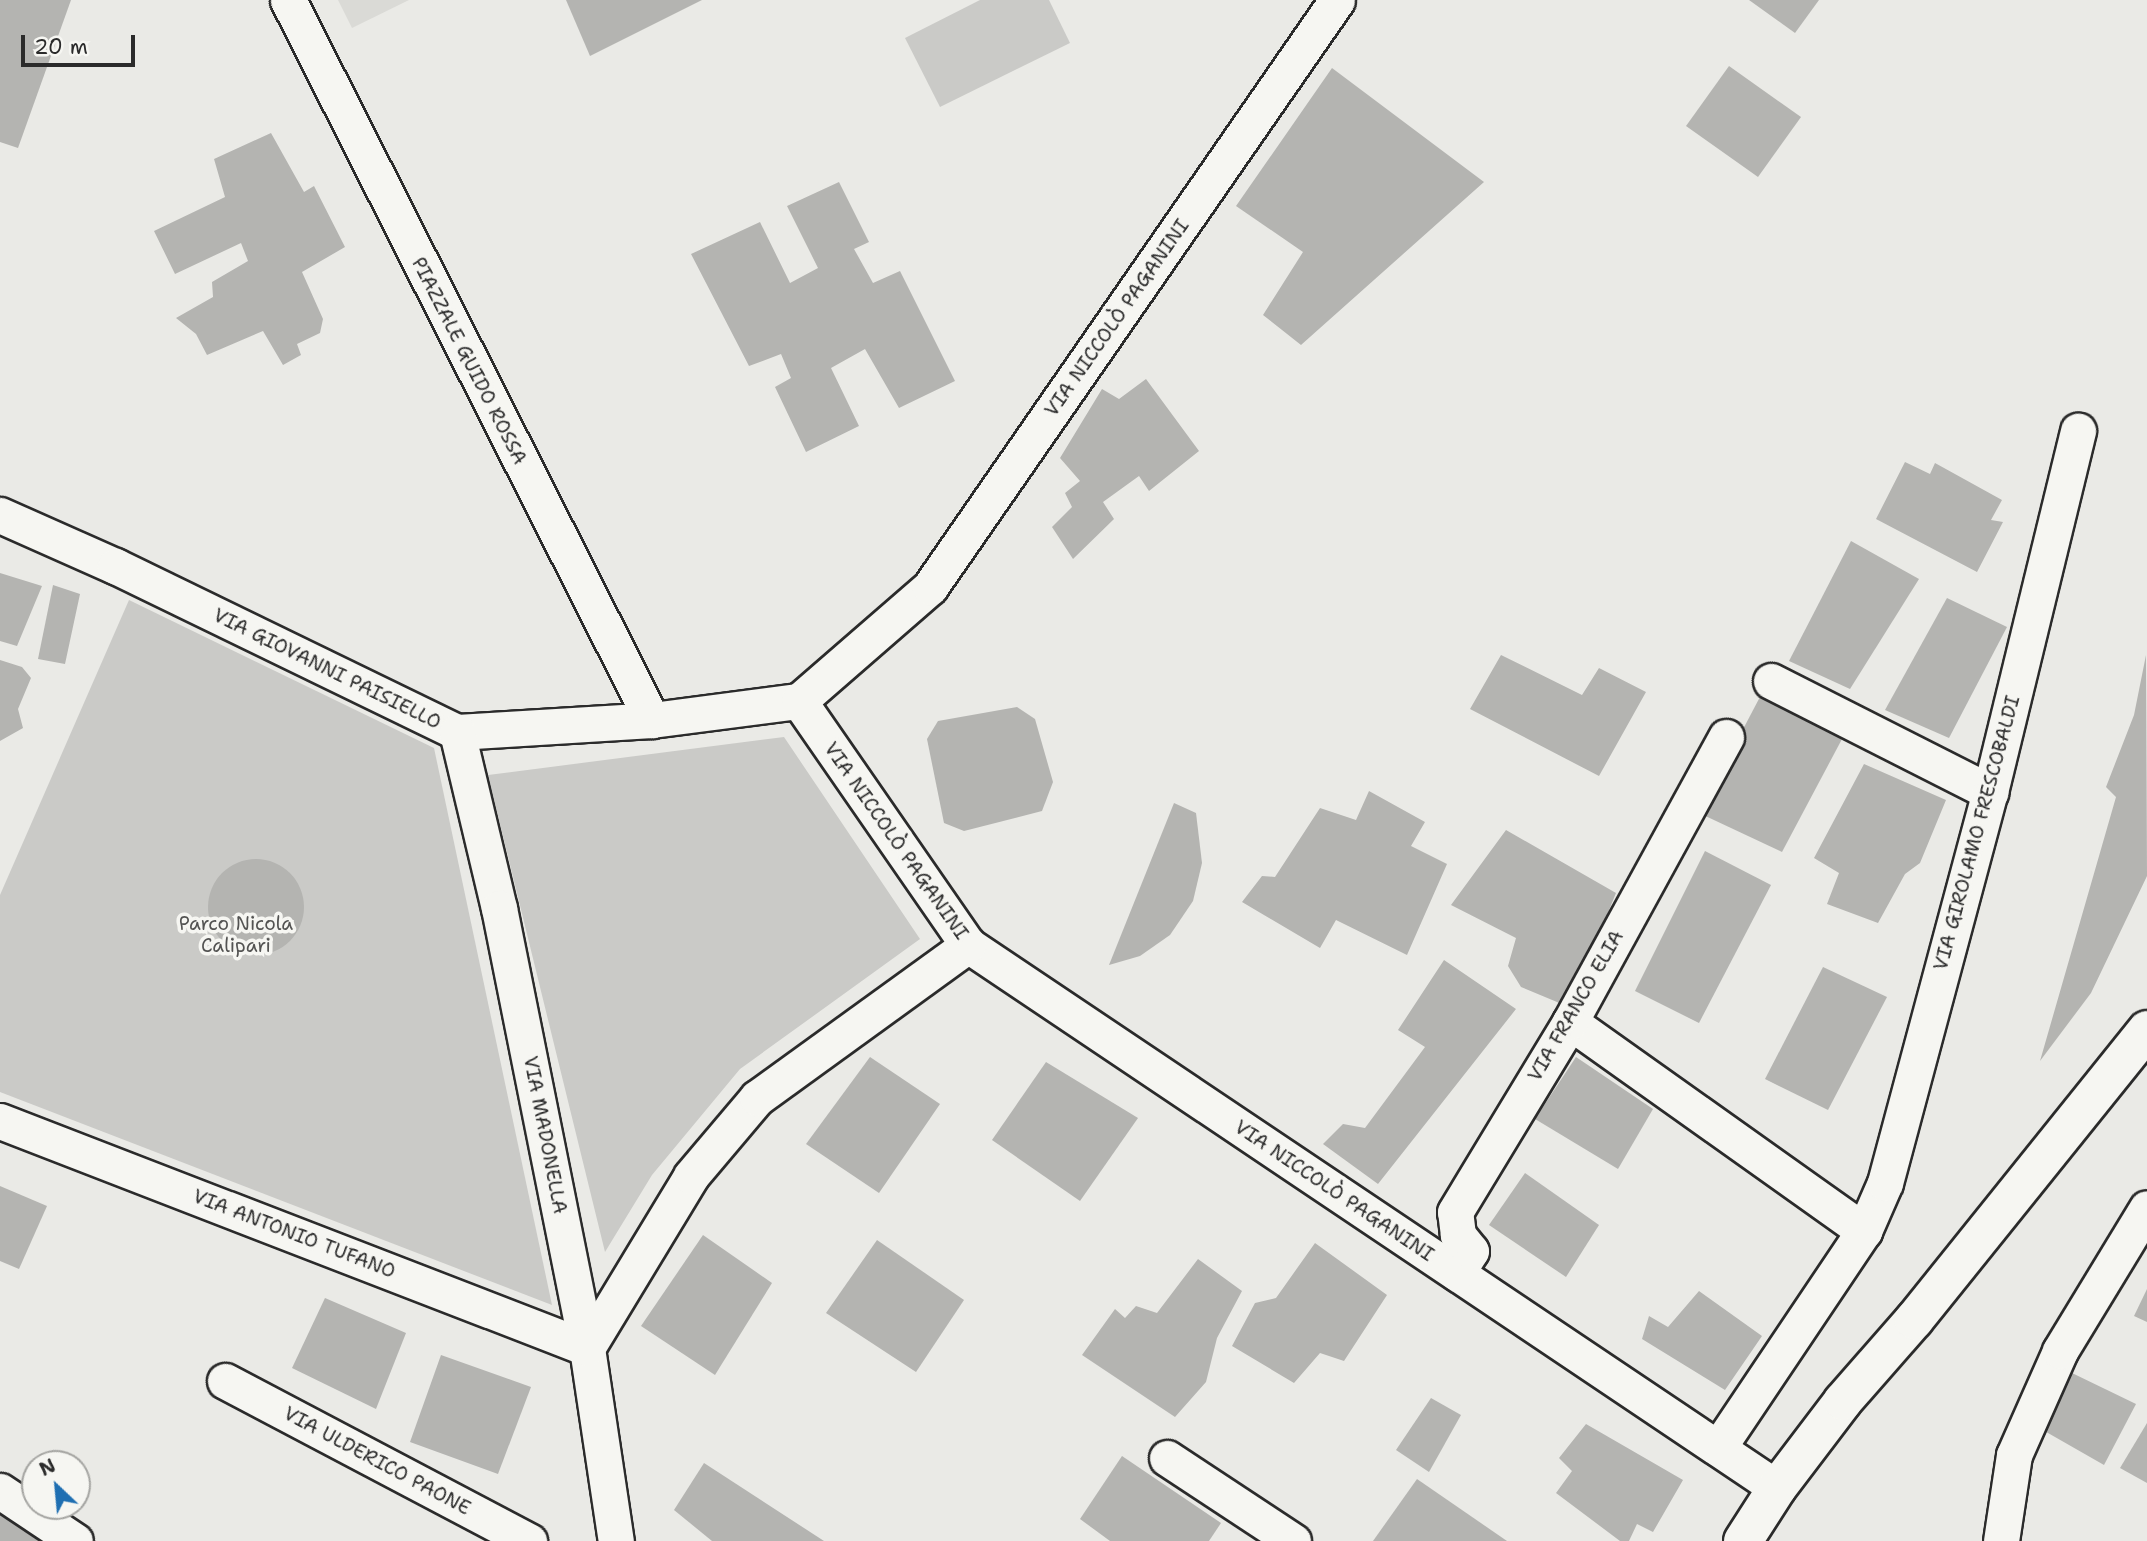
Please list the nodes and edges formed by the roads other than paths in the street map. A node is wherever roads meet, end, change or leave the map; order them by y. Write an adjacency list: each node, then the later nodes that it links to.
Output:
1 (288, 0): 7 (street, PIAZZALE GUIDO ROSSA)
2 (1337, 0): 6 (street, VIA NICCOLÒ PAGANINI)
3 (2078, 431): 10 (street, VIA GIROLAMO FRESCOBALDI)
4 (0, 515): 8 (street, VIA GIOVANNI PAISIELLO)
5 (1772, 681): 10 (street)
6 (799, 701): 7 (street, VIA GIOVANNI PAISIELLO); 11 (street, VIA NICCOLÒ PAGANINI)
7 (652, 720): 8 (street, VIA GIOVANNI PAISIELLO)
8 (457, 732): 18 (street, VIA MADONELLA)
9 (1726, 737): 12 (street, VIA FRANCO ELIA)
10 (1990, 792): 16 (street, VIA GIROLAMO FRESCOBALDI)
11 (968, 945): 17 (street, VIA NICCOLÒ PAGANINI); 18 (street)
12 (1570, 1022): 16 (street); 17 (street, VIA FRANCO ELIA)
13 (2147, 1030): 22 (main road)
14 (0, 1121): 18 (street, VIA ANTONIO TUFANO)
15 (2147, 1208): 29 (street)
16 (1864, 1231): 20 (street, VIA GIROLAMO FRESCOBALDI)
17 (1457, 1273): 20 (street, VIA NICCOLÒ PAGANINI)
18 (587, 1348): 26 (street, VIA MADONELLA)
19 (225, 1381): 25 (street, VIA ULDERICO PAONE)
20 (1718, 1448): 22 (street, VIA NICCOLÒ PAGANINI)
21 (1167, 1458): 27 (street)
22 (1777, 1488): 28 (main road)
23 (0, 1491): 24 (street)
24 (75, 1541)
25 (529, 1541)
26 (616, 1541)
27 (1293, 1541)
28 (1743, 1541)
29 (2001, 1541)

